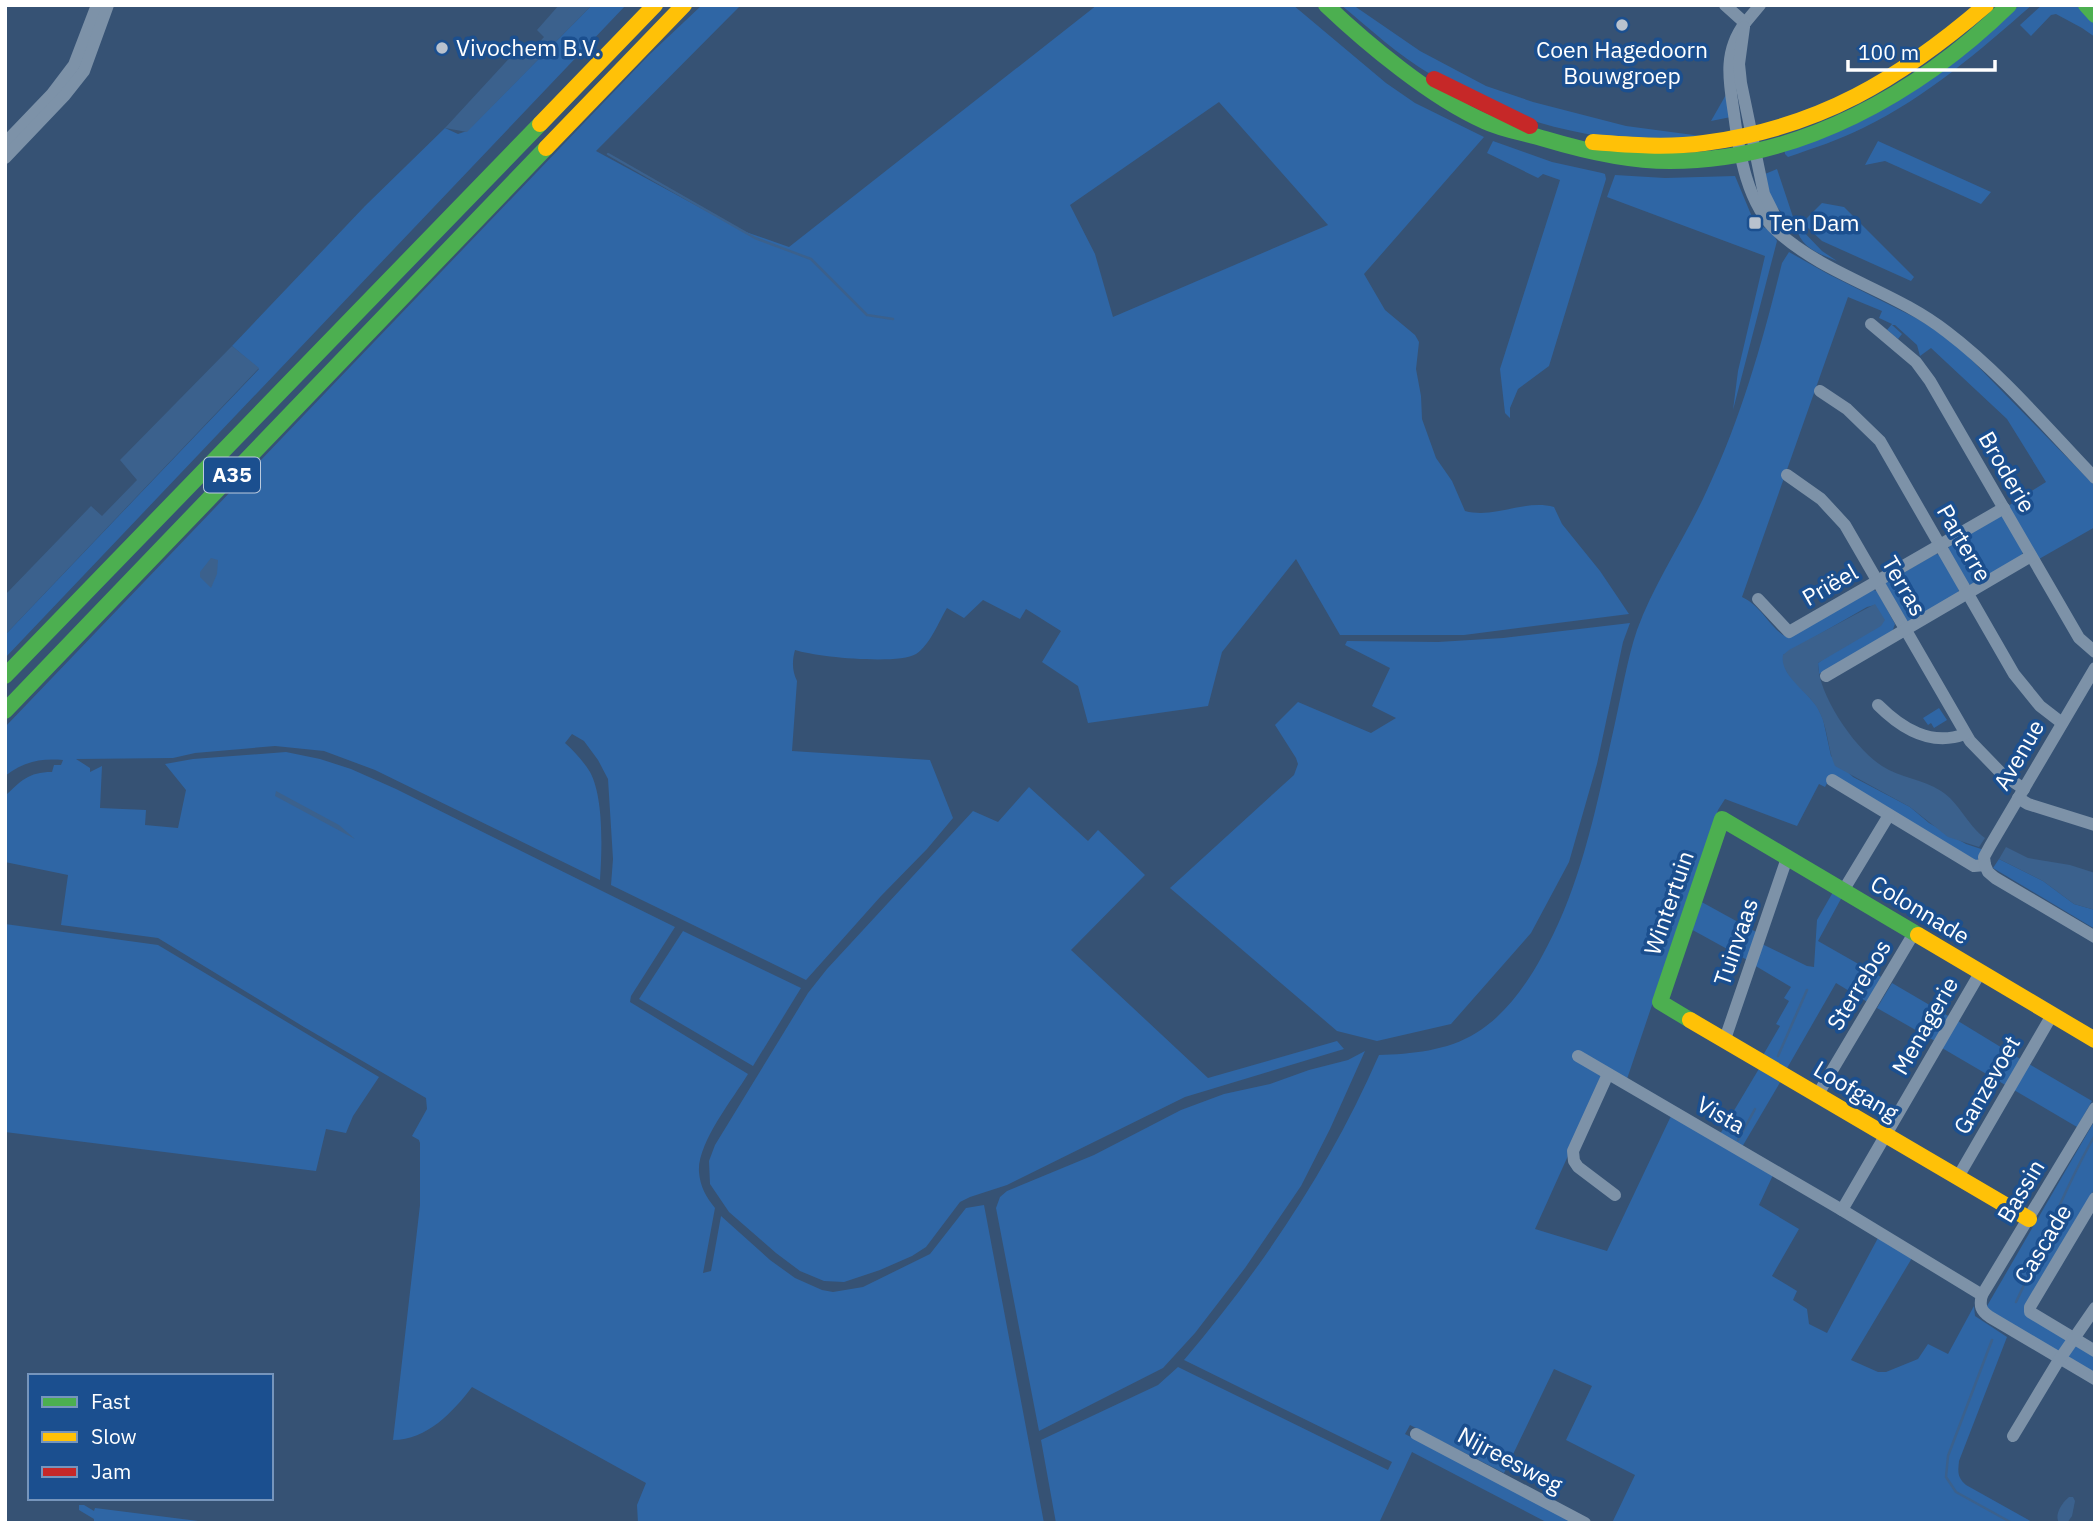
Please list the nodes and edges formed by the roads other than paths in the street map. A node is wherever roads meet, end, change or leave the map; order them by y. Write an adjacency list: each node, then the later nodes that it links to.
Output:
1 (97, 5): 15 (street)
2 (108, 5): 17 (street)
3 (655, 5): 31 (main road, A35)
4 (684, 5): 34 (main road, A35)
5 (1326, 5): 16 (main road)
6 (1333, 5): 14 (main road)
7 (1725, 5): 13 (street)
8 (1760, 5): 13 (street)
9 (1986, 5): 14 (main road)
10 (2009, 5): 16 (main road)
11 (2086, 5): 12 (main road)
12 (2095, 15)
13 (1745, 23): 14 (street)
14 (1745, 136): 16 (street)
15 (5, 143)
16 (1748, 153): 21 (street)
17 (5, 158)
18 (1871, 324): 22 (street, Broderie)
19 (1820, 391): 23 (street, Parterre)
20 (1787, 475): 25 (street, Terras)
21 (2095, 478)
22 (2004, 508): 23 (street, Priëel); 24 (street, Broderie)
23 (1941, 545): 25 (street, Priëel); 26 (street, Parterre)
24 (2031, 556): 26 (street); 29 (street, Broderie)
25 (1877, 582): 27 (street, Priëel); 28 (street, Terras)
26 (1968, 593): 28 (street); 35 (street, Parterre)
27 (1758, 598)
28 (1905, 629): 32 (street); 36 (street, Terras)
29 (2095, 652)
30 (2095, 668): 35 (street, Avenue)
31 (5, 676)
32 (1826, 676)
33 (1878, 705): 36 (street)
34 (5, 711)
35 (2062, 723): 38 (street, Avenue)
36 (1965, 734): 38 (street, Terras)
37 (1832, 780): 39 (street)
38 (2021, 794): 41 (street, Terras); 43 (street, Avenue)
39 (1889, 815): 43 (street); 44 (street)
40 (1722, 820): 42 (main road, Colonnade); 48 (main road, Wintertuin)
41 (2095, 825)
42 (1787, 858): 44 (main road, Colonnade); 50 (street, Tuinvaas)
43 (1985, 865): 46 (street)
44 (1843, 891): 45 (main road, Colonnade)
45 (1914, 933): 47 (main road, Colonnade); 54 (street, Sterrebos)
46 (2095, 937)
47 (1980, 973): 49 (main road, Colonnade); 56 (street, Menagerie)
48 (1660, 1002): 50 (main road, Loofgang)
49 (2052, 1015): 51 (main road, Colonnade); 57 (street, Ganzevoet)
50 (1725, 1039): 54 (main road, Loofgang)
51 (2095, 1040)
52 (1578, 1056): 53 (street, Vista)
53 (1608, 1074): 58 (street); 60 (street, Vista)
54 (1818, 1094): 56 (main road, Loofgang)
55 (2095, 1108): 61 (street, Bassin)
56 (1885, 1136): 57 (main road, Loofgang); 60 (street)
57 (1958, 1177): 61 (main road, Loofgang)
58 (1615, 1195)
59 (2095, 1198): 64 (street, Cascade)
60 (1842, 1210): 62 (street, Vista)
61 (2029, 1219): 62 (street, Bassin)
62 (1982, 1295): 66 (street)
63 (2095, 1308): 64 (street)
64 (2074, 1339): 65 (street); 66 (street)
65 (2095, 1351)
66 (2060, 1359): 67 (street); 69 (street)
67 (2095, 1380)
68 (1416, 1434): 70 (street, Nijreesweg)
69 (2013, 1436)
70 (1585, 1523)

